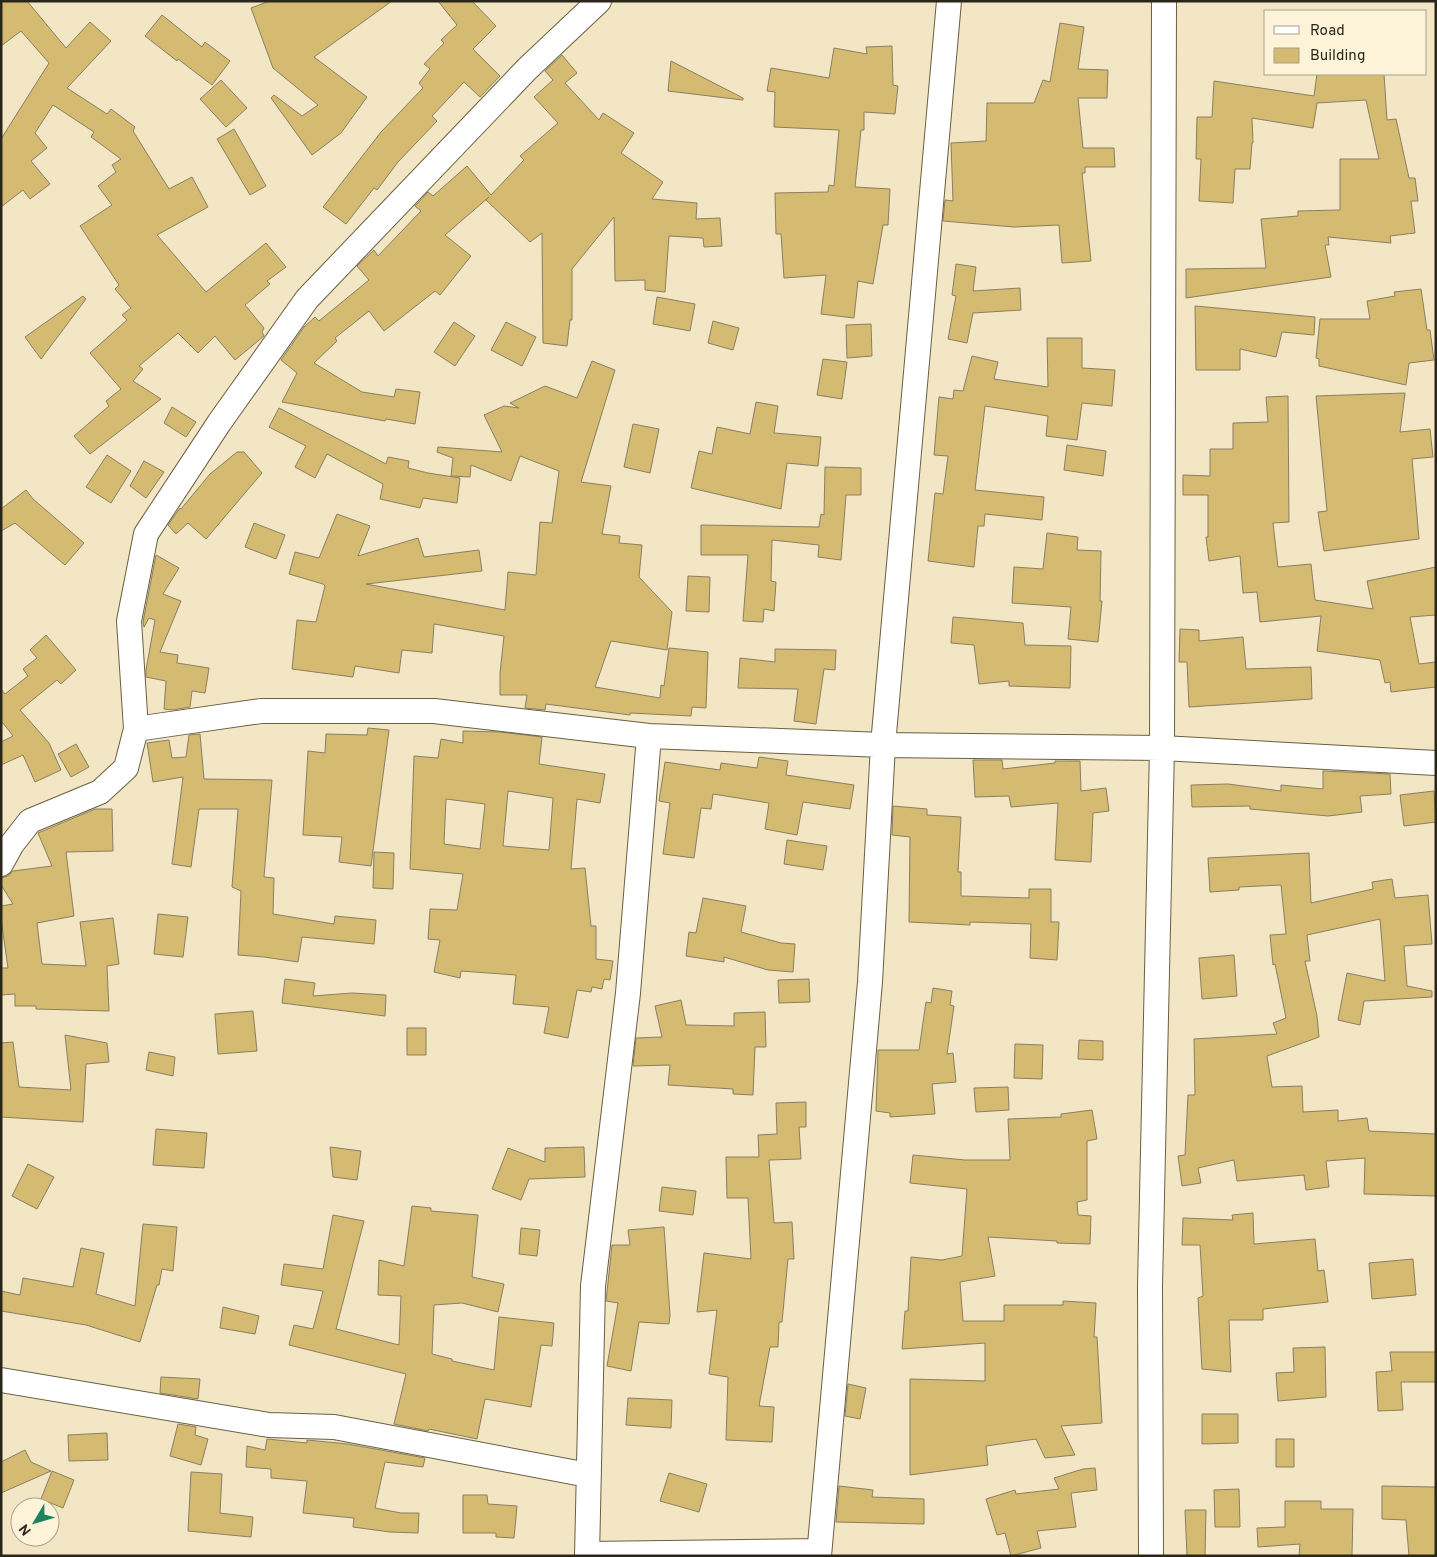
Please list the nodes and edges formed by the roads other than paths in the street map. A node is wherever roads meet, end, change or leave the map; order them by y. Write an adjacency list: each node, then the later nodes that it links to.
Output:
1 (599, 1): 4 (street)
2 (948, 1): 6 (street)
3 (1164, 1): 7 (street)
4 (136, 728): 5 (street); 9 (street)
5 (649, 736): 6 (street); 11 (street)
6 (883, 745): 7 (street); 12 (street)
7 (1162, 748): 8 (street); 14 (street)
8 (1436, 763)
9 (1, 864)
10 (1, 1380): 11 (street)
11 (588, 1476): 13 (street)
12 (819, 1553): 13 (street)
13 (587, 1555)
14 (1151, 1556)

